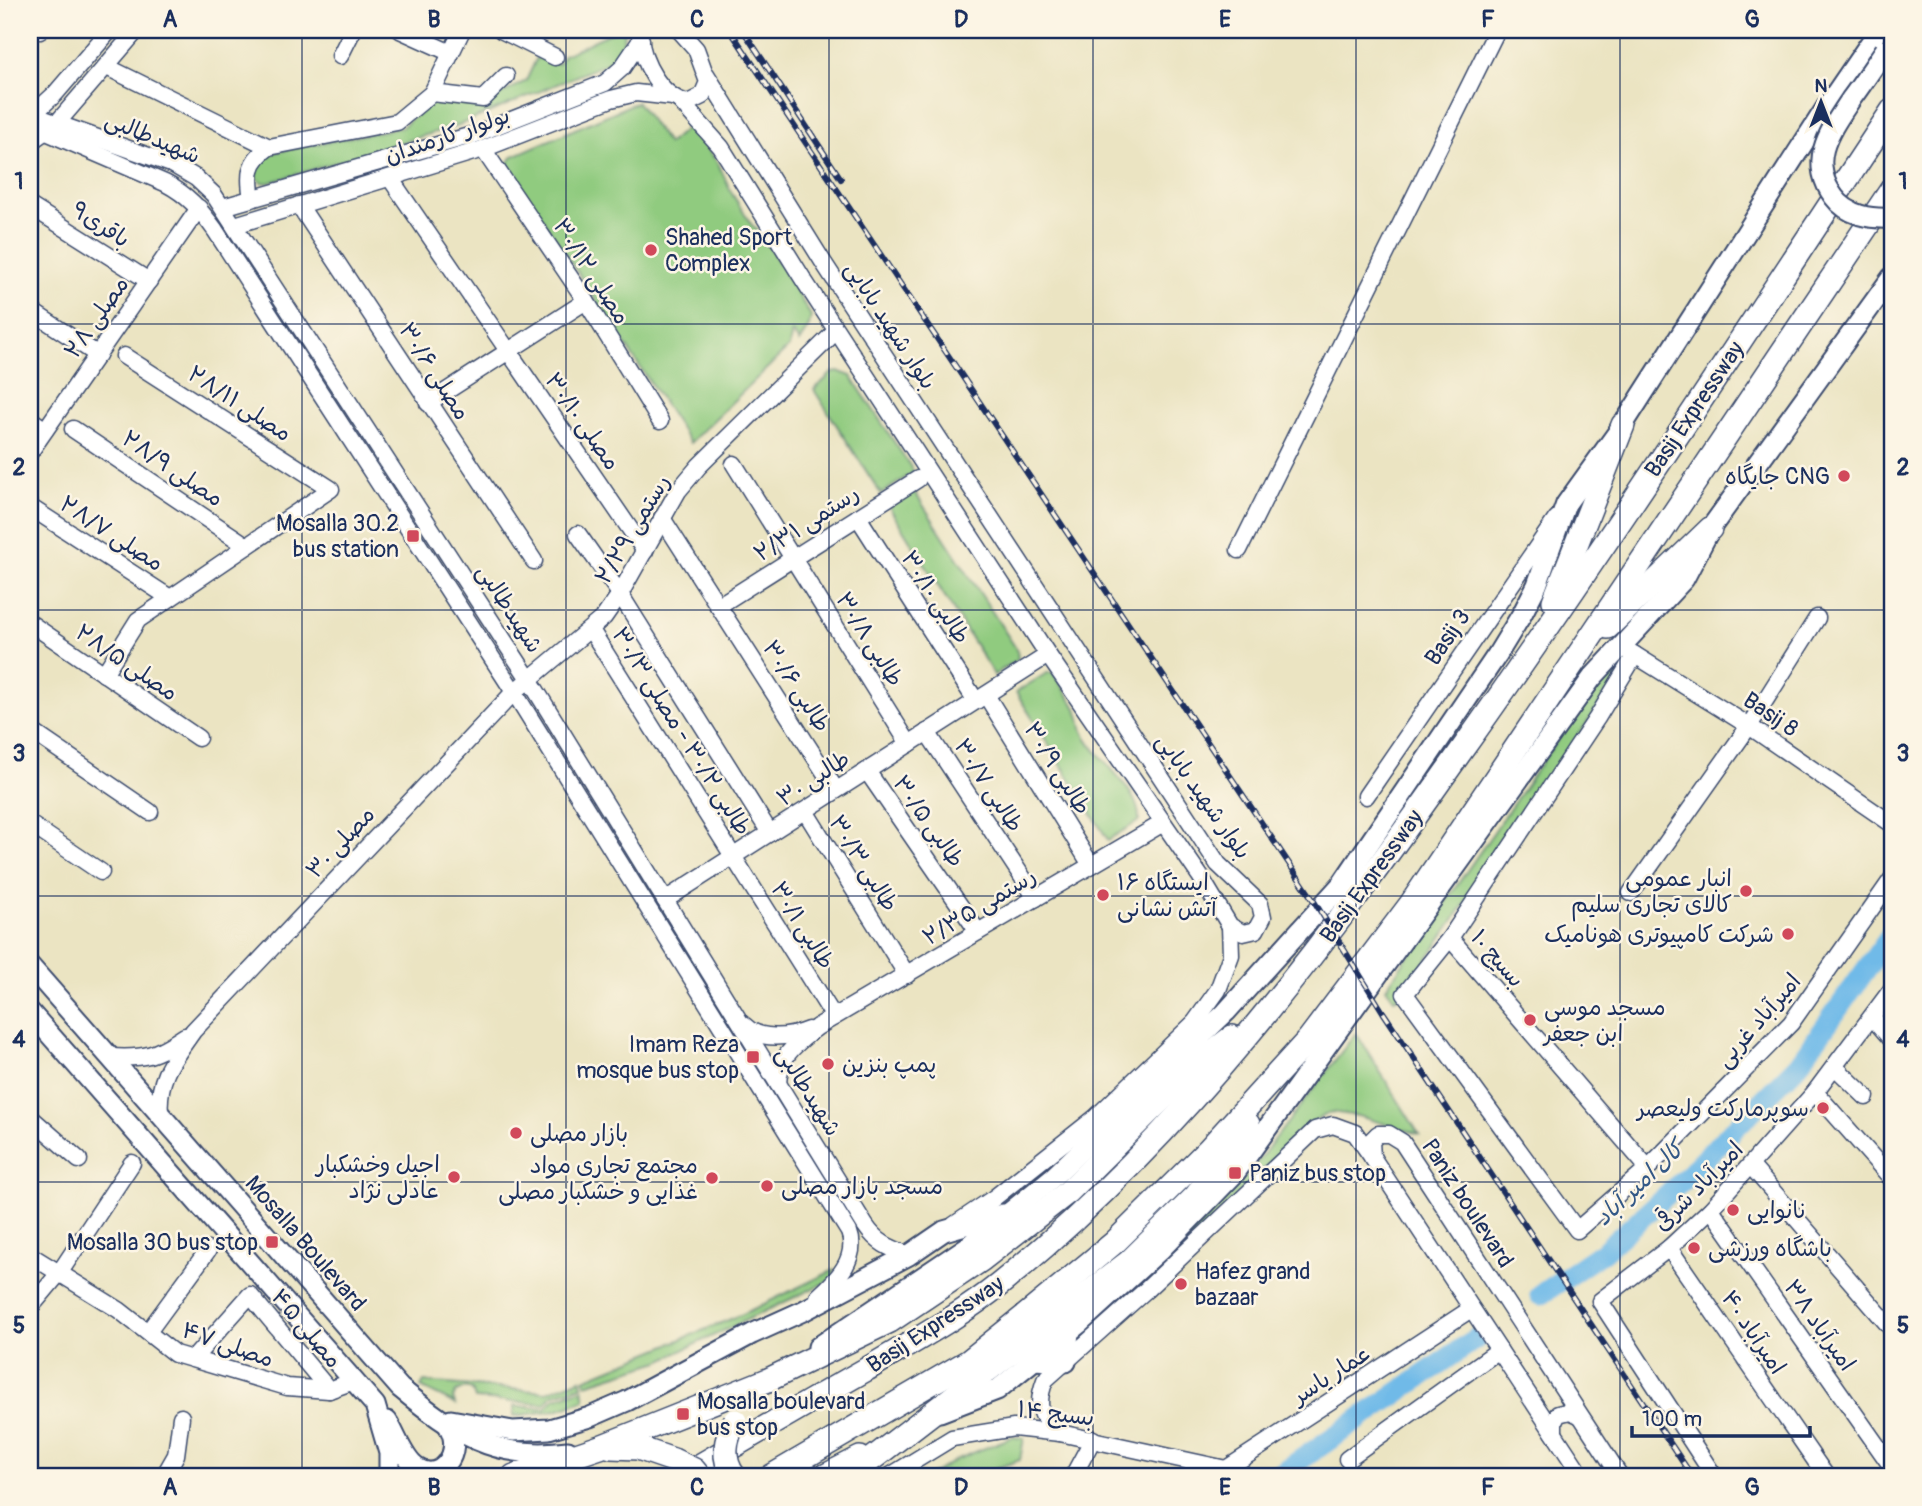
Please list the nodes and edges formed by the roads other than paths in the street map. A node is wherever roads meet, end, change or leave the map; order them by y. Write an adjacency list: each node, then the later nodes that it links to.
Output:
1 (110, 30): 21 (street)
2 (137, 30): 15 (street)
3 (353, 30): 13 (street)
4 (400, 30): 12 (street)
5 (462, 30): 12 (street)
6 (679, 30): 16 (street)
7 (1497, 30): 59 (street)
8 (1879, 30): 46 (main road)
9 (511, 32): 14 (street)
10 (640, 35): 19 (street, بلوار شهید بابایی); 28 (street, بولوار کارمندان)
11 (1889, 44): 33 (main road, bridge)
12 (451, 53): 18 (street)
13 (340, 56)
14 (555, 57)
15 (107, 67): 22 (street); 24 (street)
16 (706, 74): 19 (street); 99 (street, بلوار شهید بابایی)
17 (506, 76): 18 (street)
18 (432, 93): 24 (street)
19 (676, 99): 25 (street, بولوار کارمندان); 39 (street, بلوار شهید بابایی)
20 (1892, 111): 69 (highway, Basij Expressway)
21 (31, 118): 22 (street, شهیدطالبی)
22 (51, 128): 23 (street); 31 (street, شهیدطالبی); 32 (street, شهیدطالبی)
23 (30, 142)
24 (269, 147): 28 (street)
25 (483, 149): 26 (street, بولوار کارمندان); 37 (street, مصلی ۳۰/۱۲)
26 (390, 178): 30 (street, بولوار کارمندان); 40 (street, مصلی ۳۰/۱۰)
27 (1892, 189): 72 (highway, Basij Expressway)
28 (252, 199): 31 (street, بولوار کارمندان)
29 (30, 205): 36 (street, باقری۹)
30 (299, 205): 34 (street, بولوار کارمندان); 43 (street, مصلی ۳۰/۶)
31 (223, 207): 34 (street, شهیدطالبی)
32 (199, 208): 36 (street, مصلی ۲۸); 74 (street, شهیدطالبی)
33 (1892, 218)
34 (235, 225): 74 (street, شهیدطالبی)
35 (1892, 277): 56 (main road)
36 (149, 281): 41 (street, مصلی ۲۸)
37 (586, 301): 40 (street); 45 (street, مصلی ۳۰/۱۲)
38 (30, 310): 41 (street)
39 (836, 331): 55 (street, رستمی ۲/۲۹); 71 (street, بلوار شهید بابایی)
40 (507, 352): 43 (street); 60 (street, مصلی ۳۰/۱۰)
41 (98, 355): 47 (street, مصلی ۲۸)
42 (124, 356): 58 (street, مصلی ۲۸/۱۱)
43 (428, 403): 62 (street, مصلی ۳۰/۶)
44 (30, 419): 47 (street)
45 (660, 421)
46 (1623, 425): 52 (main road); 69 (highway)
47 (46, 429): 49 (street, مصلی ۲۸)
48 (73, 429): 58 (street, مصلی ۲۸/۹)
49 (30, 452)
50 (734, 464): 61 (street, طالبی ۳۰/۸)
51 (918, 479): 54 (street, رستمی ۲/۳۱)
52 (1566, 504): 85 (street, Basij 3); 131 (main road)
53 (30, 507): 64 (street, مصلی ۲۸/۷)
54 (858, 517): 61 (street, رستمی ۲/۳۱); 75 (street, طالبی ۳۰/۱۰)
55 (662, 518): 60 (street, رستمی ۲/۲۹); 65 (street, طالبی ۳۰/۶)
56 (1710, 528): 70 (main road); 72 (highway)
57 (578, 534): 63 (street)
58 (247, 545): 64 (street)
59 (1239, 550)
60 (645, 551): 63 (street, رستمی ۲/۲۹)
61 (793, 559): 65 (street, رستمی ۲/۳۱); 80 (street, طالبی ۳۰/۸)
62 (534, 561)
63 (620, 594): 68 (street, رستمی ۲/۲۹); 91 (street)
64 (170, 598): 73 (street)
65 (718, 606): 84 (street, طالبی ۳۰/۶)
66 (1817, 618): 76 (street)
67 (30, 623): 73 (street, مصلی ۲۸/۵)
68 (591, 630): 74 (street, رستمی ۲/۲۹); 92 (street, طالبی ۳۰/۲ - مصلی ۳۰/۳)
69 (1538, 643): 107 (highway, Basij Expressway)
70 (1628, 651): 76 (street, Basij 8); 101 (street); 145 (main road)
71 (1048, 655): 75 (street, طالبی ۳۰); 88 (street, بلوار شهید بابایی)
72 (1573, 661): 114 (highway, Basij Expressway)
73 (104, 674): 79 (street, مصلی ۲۸/۵)
74 (521, 686): 82 (street, شهیدطالبی); 83 (street, شهیدطالبی); 113 (street, مصلی ۳۰)
75 (981, 698): 78 (street, طالبی ۳۰); 93 (street, طالبی ۳۰/۹)
76 (1749, 726): 90 (street, Basij 8); 96 (street)
77 (30, 730): 87 (street)
78 (928, 732): 80 (street, طالبی ۳۰); 97 (street, طالبی ۳۰/۷)
79 (198, 738)
80 (909, 744): 81 (street, طالبی ۳۰)
81 (867, 771): 84 (street, طالبی ۳۰); 100 (street, طالبی ۳۰/۵)
82 (591, 780): 83 (street); 98 (street, شهیدطالبی)
83 (575, 790): 106 (street, شهیدطالبی)
84 (836, 790): 86 (street, طالبی ۳۰)
85 (1366, 796)
86 (804, 811): 91 (street, طالبی ۳۰); 103 (street, طالبی ۳۰/۳)
87 (150, 812)
88 (1163, 823): 93 (street, رستمی ۲/۳۵); 99 (street, بلوار شهید بابایی)
89 (30, 824): 94 (street)
90 (1892, 824)
91 (770, 833): 92 (street, طالبی ۳۰)
92 (734, 856): 98 (street, طالبی ۳۰); 109 (street, طالبی ۳۰/۱)
93 (1091, 865): 97 (street, رستمی ۲/۳۵)
94 (101, 872)
95 (1892, 879): 128 (street, امیرآباد غربی)
96 (1631, 893)
97 (1036, 898): 100 (street, رستمی ۲/۳۵)
98 (665, 900): 104 (street, شهیدطالبی)
99 (1230, 926): 123 (street)
100 (978, 932): 103 (street, رستمی ۲/۳۵)
101 (1450, 938): 128 (street, بسیج ۱۰); 128 (street, امیرآباد غربی)
102 (30, 966): 116 (main road, Mosalla Boulevard)
103 (907, 975): 109 (street, رستمی ۲/۳۵)
104 (718, 987): 106 (street); 111 (street, شهیدطالبی)
105 (1892, 989): 110 (street, امیرآباد شرقی)
106 (703, 998): 134 (street, شهیدطالبی)
107 (1271, 1007): 150 (highway); 165 (highway, Basij Expressway)
108 (30, 1012): 151 (main road)
109 (834, 1017): 112 (street, رستمی ۲/۳۵)
110 (1872, 1017): 115 (street); 117 (street, امیرآباد شرقی)
111 (738, 1019): 112 (street); 118 (street, شهیدطالبی)
112 (817, 1027): 118 (street)
113 (193, 1031): 116 (street); 121 (street)
114 (1309, 1039): 156 (highway); 172 (highway, Basij Expressway)
115 (1892, 1040)
116 (110, 1057): 121 (main road, Mosalla Boulevard)
117 (1835, 1067): 119 (street, امیرآباد شرقی); 120 (street)
118 (778, 1084): 132 (street, شهیدطالبی)
119 (1815, 1092): 127 (street, امیرآباد شرقی); 129 (street)
120 (1866, 1097)
121 (160, 1114): 157 (main road, Mosalla Boulevard)
122 (30, 1117): 125 (street)
123 (1095, 1118): 131 (main road); 133 (street)
124 (1372, 1157): 141 (street); 149 (street); 154 (street, Paniz boulevard)
125 (79, 1160)
126 (132, 1163): 139 (street)
127 (1751, 1166): 130 (street, امیرآباد شرقی); 143 (street)
128 (1648, 1168)
129 (1892, 1179)
130 (1711, 1209): 135 (street, امیرآباد شرقی); 164 (street, امیرآباد ۳۸)
131 (1013, 1211): 133 (main road); 150 (main road)
132 (865, 1225): 134 (street); 138 (street, شهیدطالبی)
133 (944, 1231): 138 (main road)
134 (849, 1232): 142 (street)
135 (1669, 1248): 179 (street, امیرآباد شرقی); 180 (street, امیرآباد ۴۰)
136 (208, 1250): 144 (street)
137 (30, 1255): 139 (street, مصلی ۴۷)
138 (909, 1255): 142 (main road)
139 (60, 1272): 140 (street); 144 (street, مصلی ۴۷)
140 (30, 1308)
141 (1471, 1309): 146 (street); 166 (street, عمار یاسر)
142 (803, 1311): 157 (main road)
143 (1892, 1329)
144 (148, 1332): 147 (street, مصلی ۴۷)
145 (1069, 1332): 148 (main road); 149 (main road)
146 (1499, 1350): 159 (street); 163 (street)
147 (193, 1359): 152 (street, مصلی ۴۷); 152 (street, مصلی ۴۵)
148 (1034, 1360): 149 (main road); 156 (main road)
149 (1066, 1362): 158 (street)
150 (768, 1380): 161 (highway); 171 (highway, bridge)
151 (354, 1381): 152 (street, مصلی ۴۷); 153 (main road)
152 (329, 1390)
153 (375, 1405): 157 (main road); 168 (main road)
154 (1580, 1415): 159 (street); 178 (street, Paniz boulevard)
155 (181, 1416): 167 (street)
156 (928, 1417): 162 (highway)
157 (442, 1422): 161 (main road, Mosalla Boulevard)
158 (1060, 1433): 160 (street, بسیج ۱۴); 175 (street, بسیج ۱۴)
159 (1553, 1433): 177 (street)
160 (1093, 1440): 166 (street, بسیج ۱۴); 176 (street)
161 (600, 1447): 165 (highway); 169 (highway)
162 (877, 1456): 173 (highway); 174 (highway)
163 (1347, 1459)
164 (1892, 1467)
165 (677, 1468): 170 (highway, bridge)
166 (1220, 1473)
167 (164, 1476)
168 (389, 1476)
169 (514, 1476)
170 (699, 1476)
171 (734, 1476)
172 (772, 1476)
173 (825, 1476)
174 (850, 1476)
175 (890, 1476)
176 (1073, 1476)
177 (1582, 1476)
178 (1620, 1476)
179 (1714, 1476)
180 (1826, 1476)

